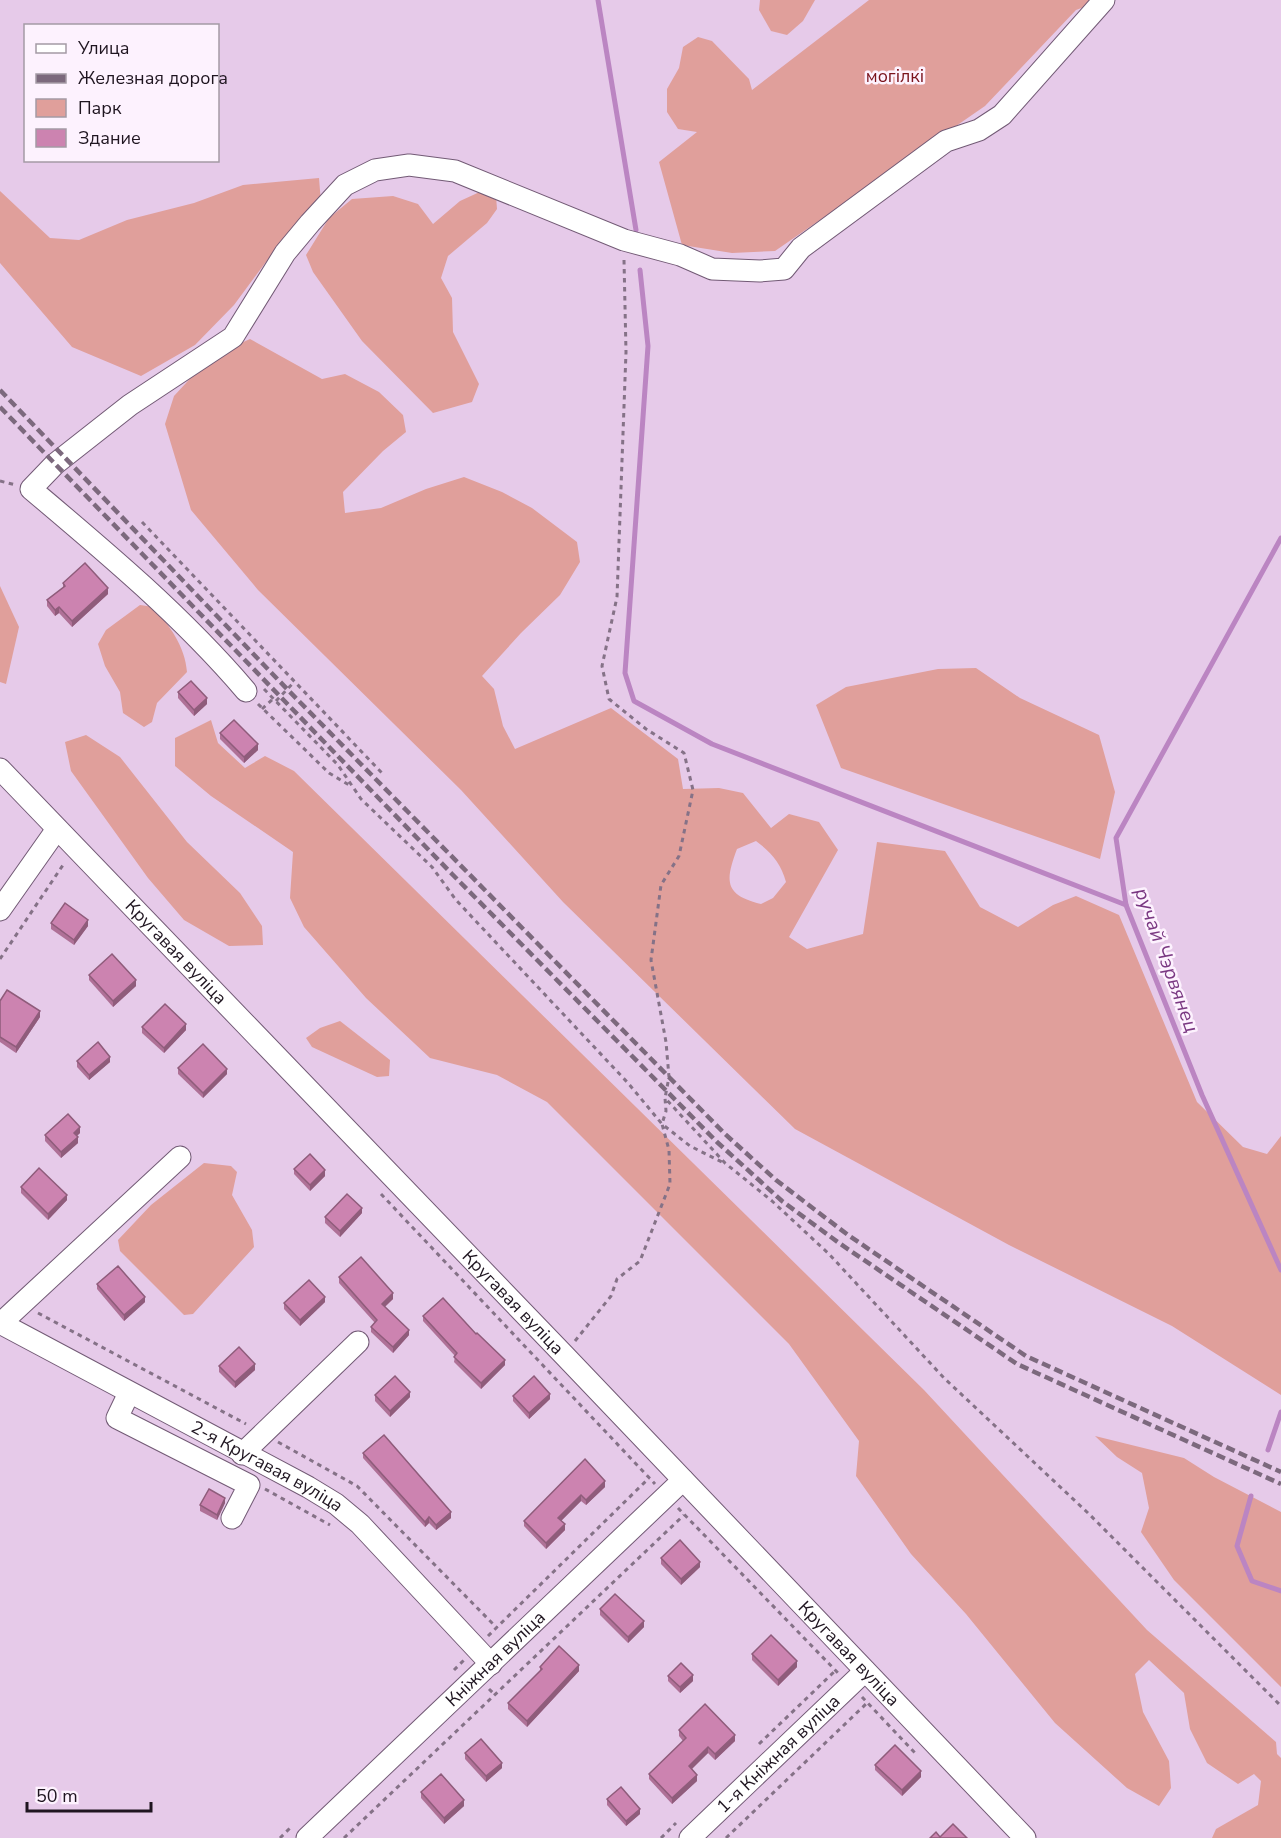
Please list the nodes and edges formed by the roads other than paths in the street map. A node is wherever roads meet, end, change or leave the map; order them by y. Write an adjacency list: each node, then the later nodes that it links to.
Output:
1 (1104, 0): 2 (street)
2 (246, 692)
3 (0, 768): 4 (street, Кругавая вуліца)
4 (57, 829): 5 (street); 11 (street, Кругавая вуліца)
5 (0, 910)
6 (180, 1157): 7 (street)
7 (0, 1324): 9 (street, 2-я Кругавая вуліца)
8 (358, 1342): 10 (street)
9 (129, 1393): 10 (street, 2-я Кругавая вуліца); 12 (street)
10 (242, 1454): 13 (street, 2-я Кругавая вуліца)
11 (683, 1480): 13 (street, Кніжная вуліца); 14 (street, Кругавая вуліца)
12 (232, 1518)
13 (491, 1664): 15 (street, Кніжная вуліца)
14 (857, 1678): 16 (street, 1-я Кніжная вуліца); 17 (street, Кругавая вуліца)
15 (308, 1838)
16 (690, 1838)
17 (1025, 1838)

